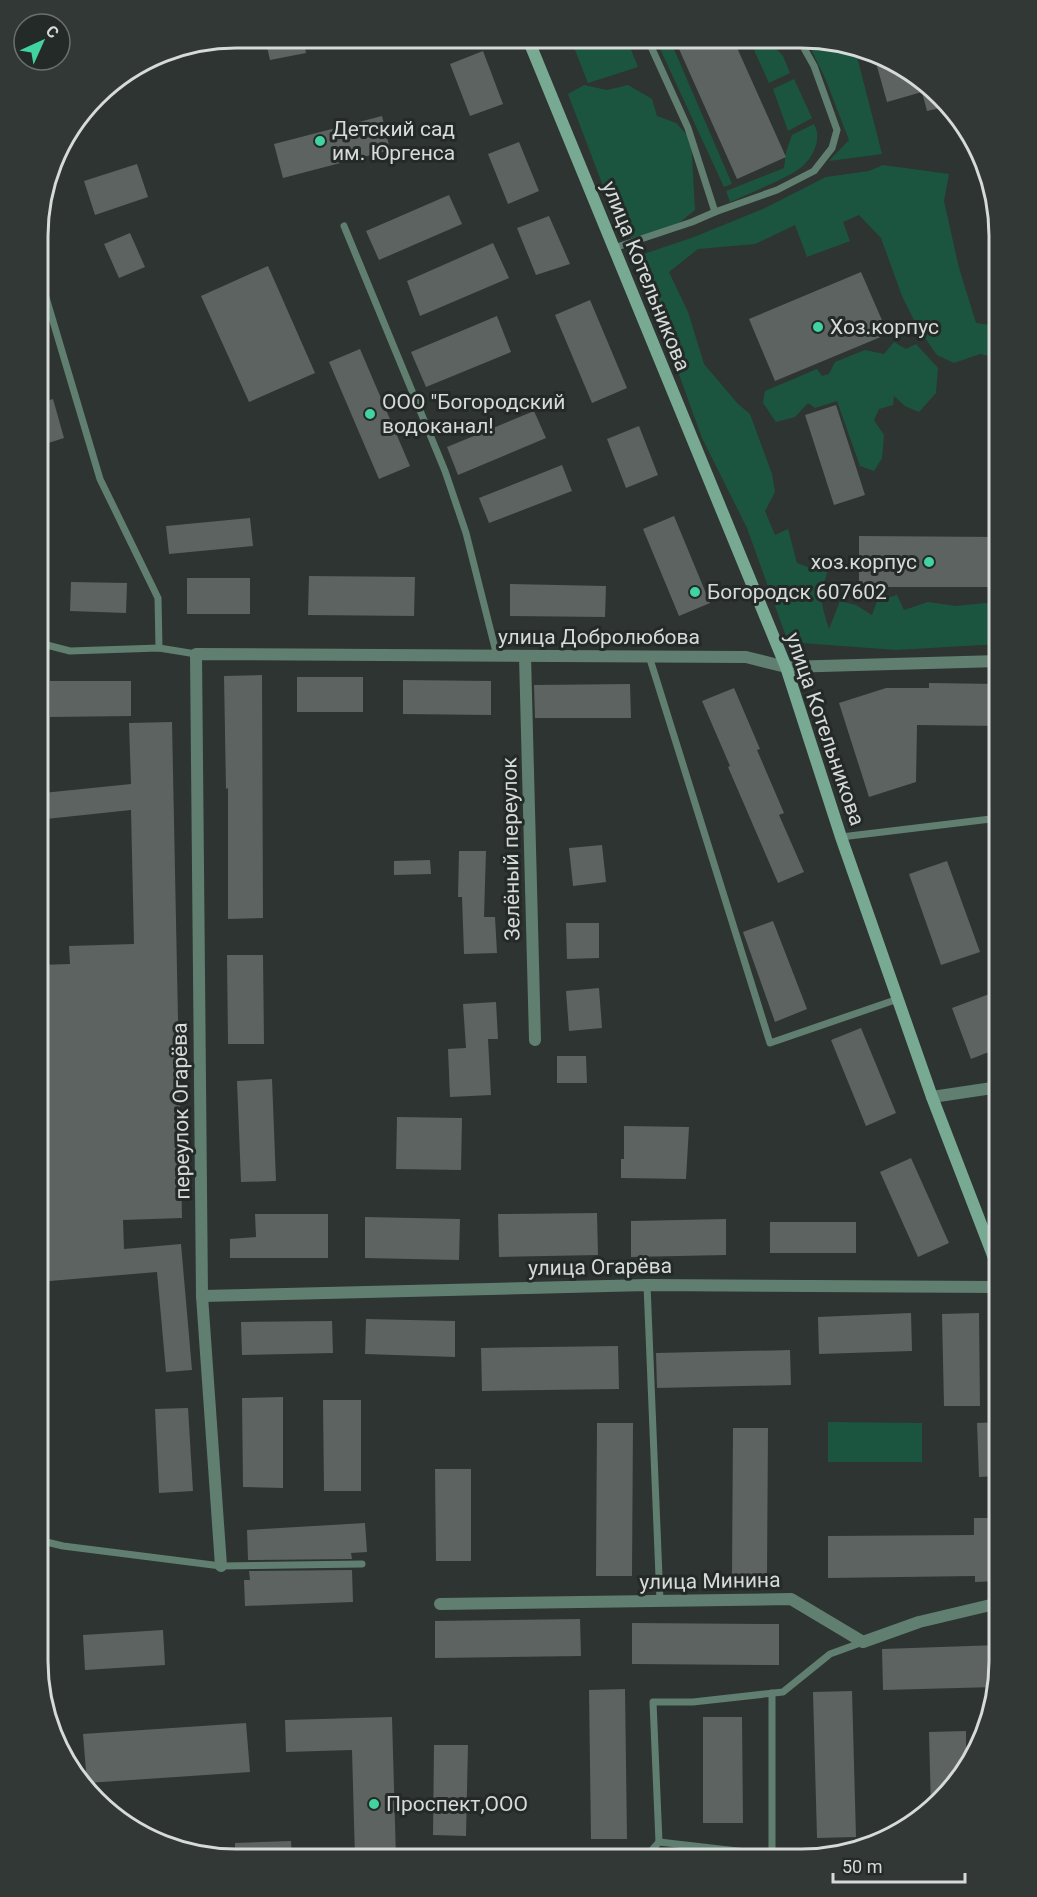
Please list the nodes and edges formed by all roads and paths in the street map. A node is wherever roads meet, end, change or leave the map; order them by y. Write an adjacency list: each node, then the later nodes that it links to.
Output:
1 (533, 48): 6 (street, улица Котельникова)
2 (652, 48): 4 (lane)
3 (804, 48): 4 (lane)
4 (715, 212): 6 (lane)
5 (345, 226): 11 (lane)
6 (614, 248): 15 (street, улица Котельникова)
7 (48, 304): 9 (lane)
8 (48, 645): 9 (lane)
9 (159, 648): 10 (lane)
10 (196, 654): 11 (street, улица Добролюбова); 25 (street, переулок Огарёва)
11 (497, 656): 12 (street, улица Добролюбова)
12 (525, 656): 13 (street, улица Добролюбова); 19 (street, Зелёный переулок)
13 (649, 656): 15 (street, улица Добролюбова); 18 (lane)
14 (989, 661): 15 (street, улица Добролюбова)
15 (786, 667): 17 (street, улица Котельникова)
16 (989, 819): 17 (lane)
17 (841, 837): 18 (street, улица Котельникова)
18 (898, 999): 21 (street, улица Котельникова)
19 (535, 1040)
20 (989, 1088): 21 (street)
21 (932, 1097): 22 (street, улица Котельникова)
22 (989, 1245)
23 (647, 1285): 24 (street, улица Огарёва); 25 (street, улица Огарёва); 29 (lane)
24 (989, 1287)
25 (202, 1296): 28 (street, переулок Огарёва)
26 (48, 1542): 28 (lane)
27 (362, 1564): 28 (lane)
28 (221, 1566)
29 (660, 1601): 30 (street, улица Минина); 32 (street, улица Минина)
30 (440, 1604)
31 (989, 1605): 32 (street)
32 (863, 1642): 33 (lane)
33 (772, 1693): 34 (lane); 37 (lane)
34 (659, 1842): 35 (lane); 36 (lane)
35 (653, 1849)
36 (720, 1849)
37 (772, 1849)

